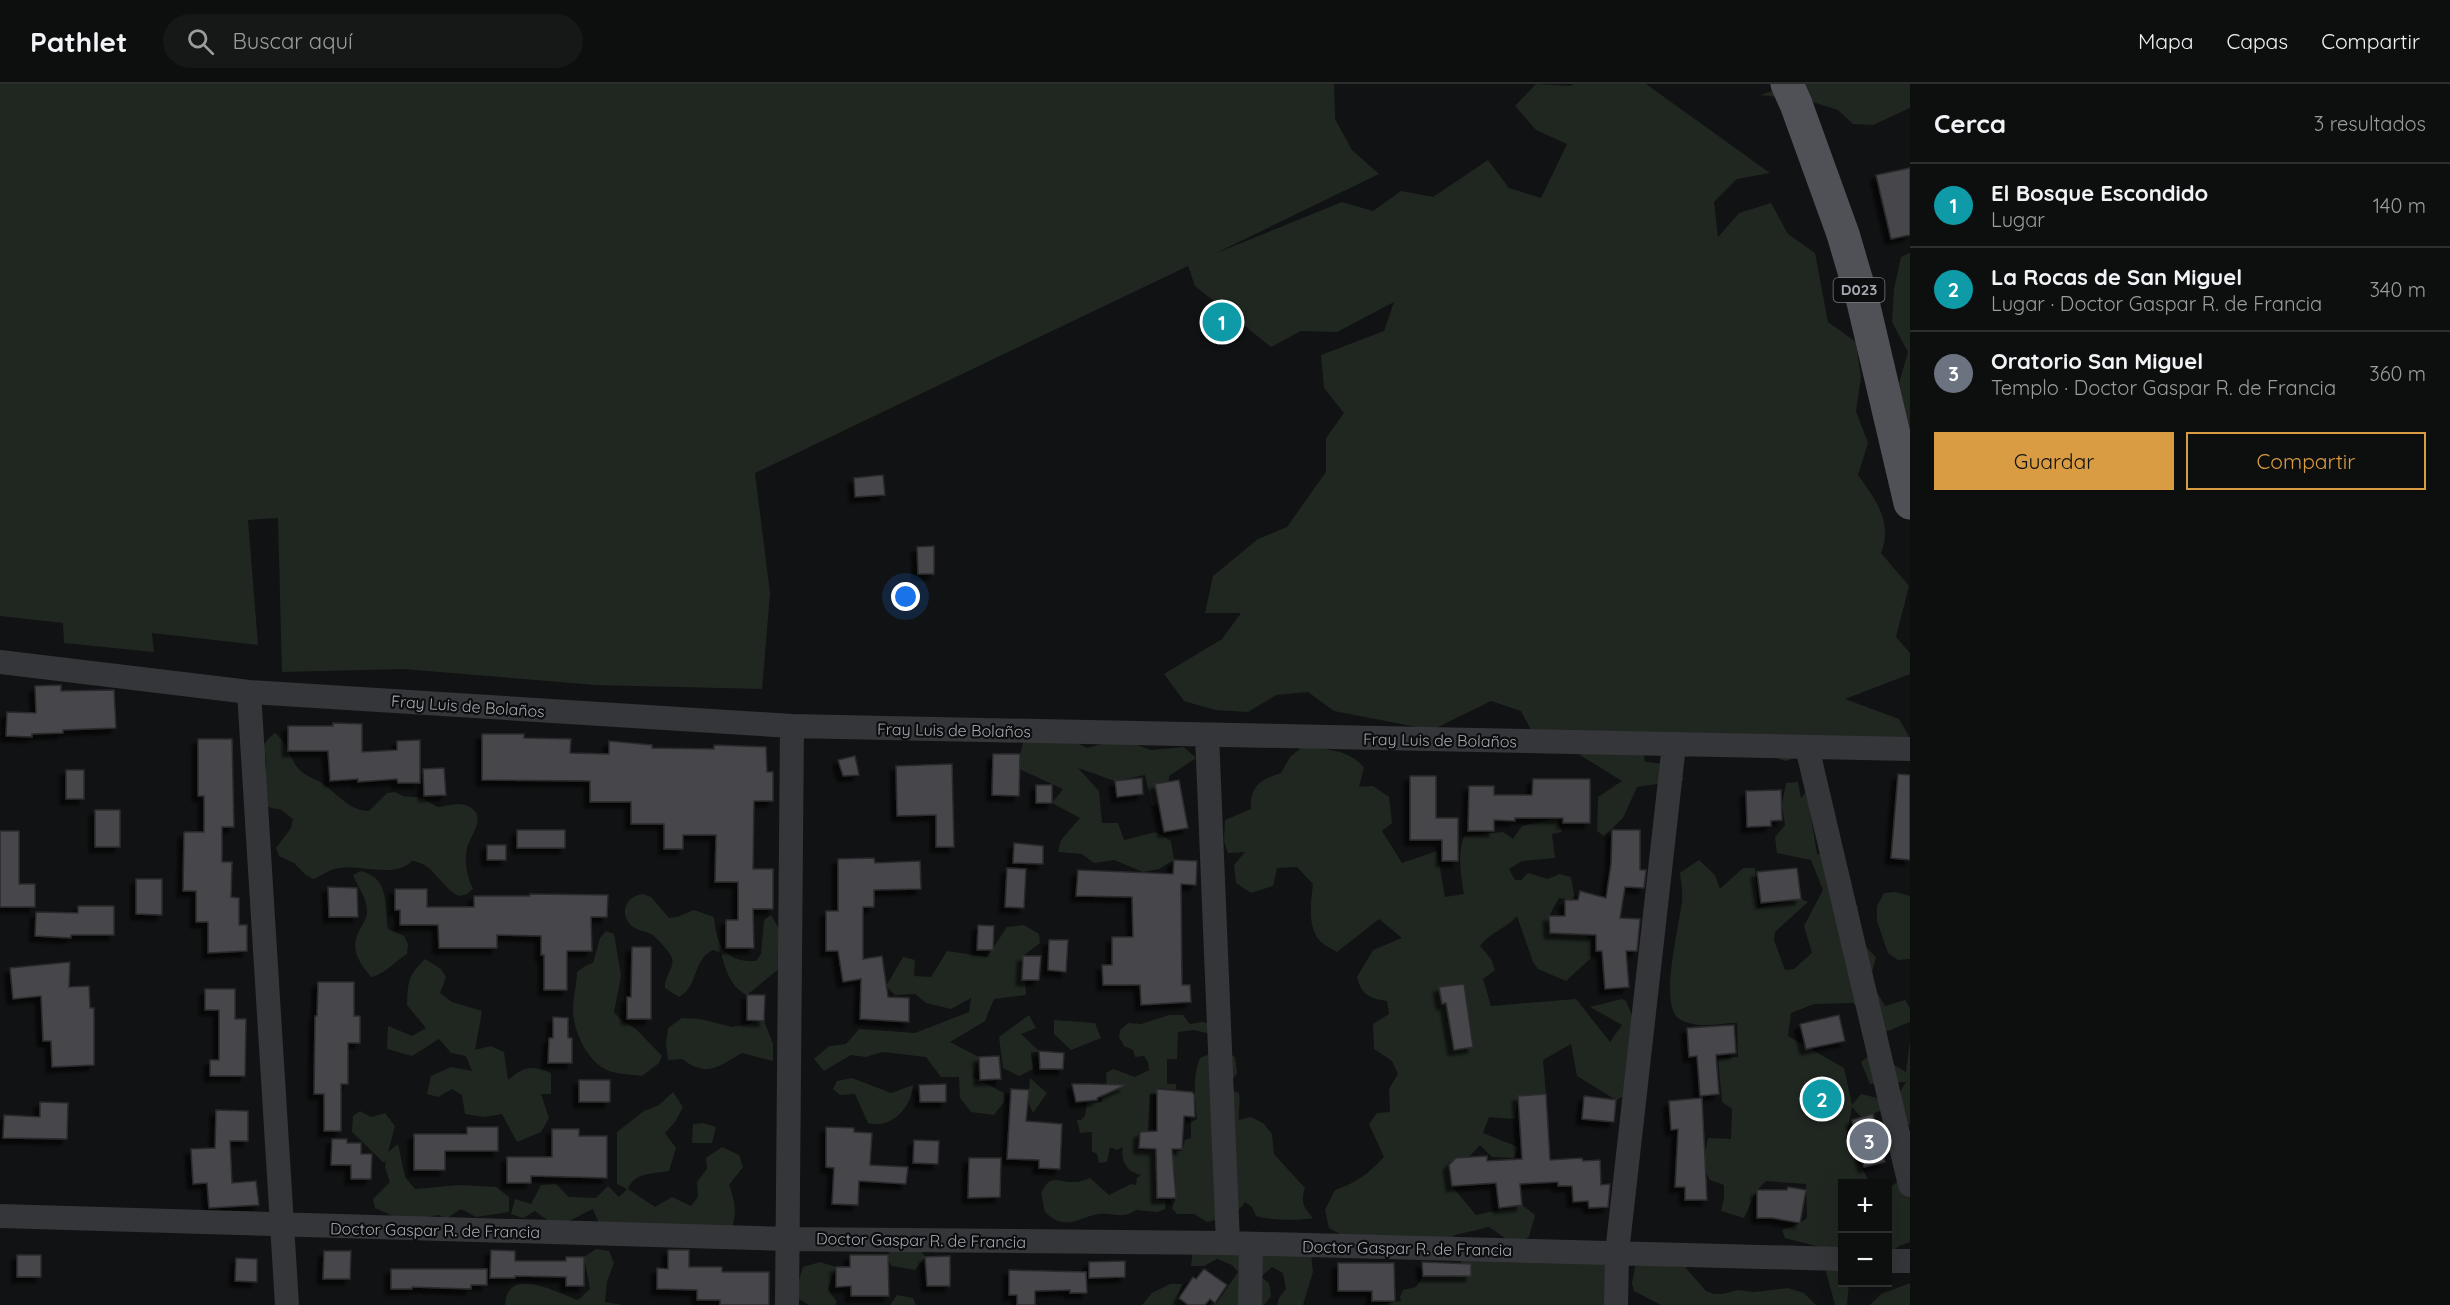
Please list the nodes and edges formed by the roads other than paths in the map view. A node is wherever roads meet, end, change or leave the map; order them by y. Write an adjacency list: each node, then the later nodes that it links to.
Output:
1 (1787, 84): 2 (main road, D023)
2 (1910, 503)
3 (0, 663): 4 (street, Fray Luis de Bolaños)
4 (249, 692): 5 (street, Fray Luis de Bolaños); 12 (street)
5 (792, 726): 6 (street, Fray Luis de Bolaños); 13 (street)
6 (1208, 735): 7 (street, Fray Luis de Bolaños); 14 (street)
7 (1674, 745): 8 (street, Fray Luis de Bolaños); 15 (street)
8 (1807, 747): 9 (street, Fray Luis de Bolaños); 10 (street)
9 (1910, 749)
10 (1910, 1185)
11 (0, 1216): 12 (street, Doctor Gaspar R. de Francia)
12 (283, 1226): 13 (street, Doctor Gaspar R. de Francia); 19 (street)
13 (787, 1239): 14 (street, Doctor Gaspar R. de Francia); 20 (street)
14 (1239, 1244): 15 (street, Doctor Gaspar R. de Francia); 21 (street)
15 (1617, 1253): 16 (street, Doctor Gaspar R. de Francia); 22 (street)
16 (1838, 1260)
17 (1892, 1261): 18 (street)
18 (1910, 1262)
19 (287, 1305)
20 (787, 1305)
21 (1250, 1305)
22 (1616, 1305)

